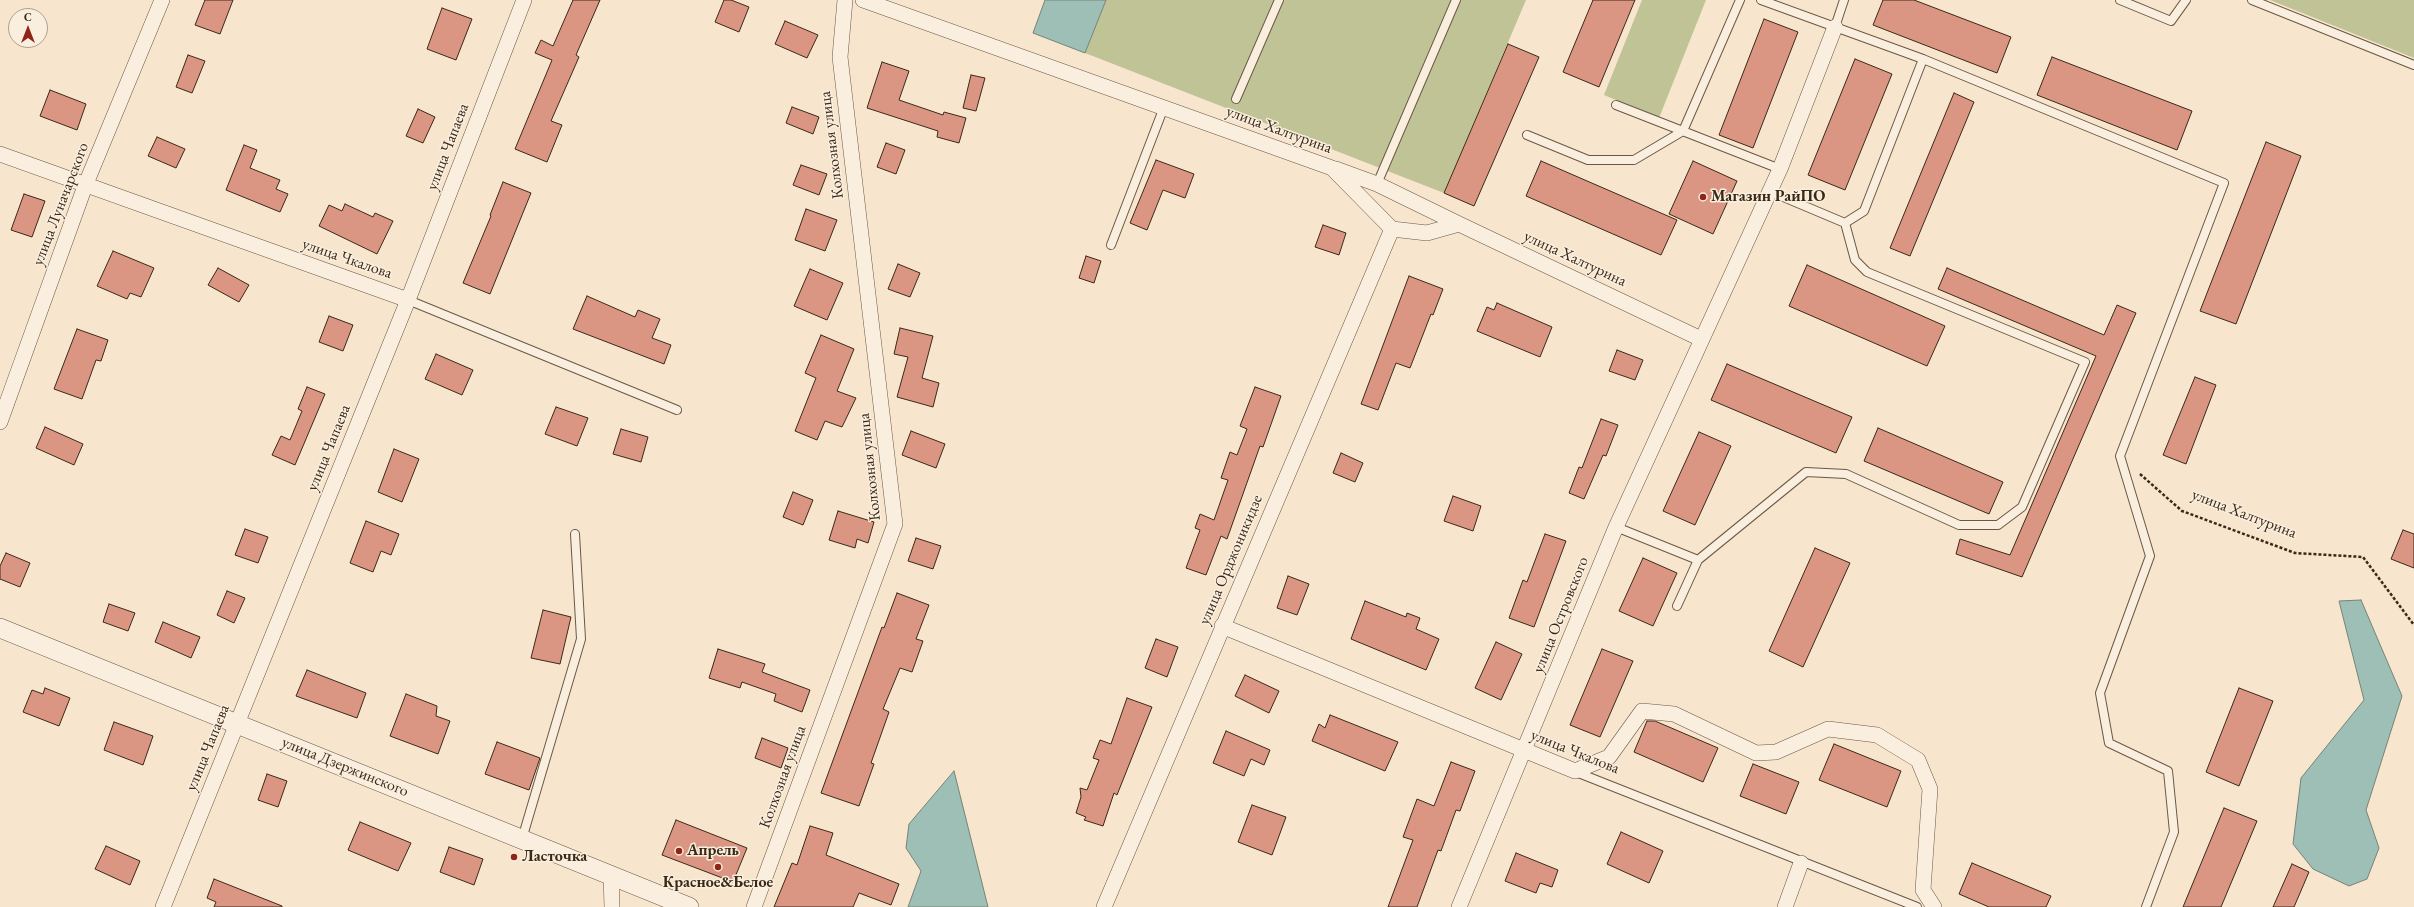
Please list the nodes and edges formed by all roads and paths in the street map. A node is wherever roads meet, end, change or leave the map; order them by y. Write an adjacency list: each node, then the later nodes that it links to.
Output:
1 (162, 0): 25 (street, улица Луначарского)
2 (524, 0): 31 (street, улица Чапаева)
3 (845, 0): 52 (street, Колхозная улица)
4 (1279, 0): 16 (lane)
5 (1456, 0): 24 (lane)
6 (1740, 0): 19 (lane)
7 (1761, 0): 13 (lane)
8 (1844, 0): 13 (lane)
9 (2120, 0): 10 (lane)
10 (2186, 0)
11 (2252, 0): 15 (lane)
12 (869, 1): 18 (street, улица Халтурина)
13 (1835, 27): 14 (lane); 23 (street, улица Островского)
14 (1923, 59): 27 (lane); 35 (lane)
15 (2414, 65)
16 (1236, 99)
17 (1616, 105): 19 (lane)
18 (1164, 107): 22 (street, улица Халтурина); 30 (lane)
19 (1683, 132): 20 (lane); 23 (lane)
20 (1528, 135)
21 (0, 154): 25 (street, улица Чкалова)
22 (1332, 168): 24 (street, улица Халтурина); 29 (street, улица Халтурина)
23 (1780, 169): 26 (street, улица Островского)
24 (1377, 184): 28 (street, улица Халтурина)
25 (85, 186): 31 (street, улица Чкалова); 34 (street, улица Луначарского)
26 (1769, 191): 27 (lane); 32 (street, улица Островского)
27 (1845, 223): 38 (lane)
28 (1459, 224): 29 (street); 32 (street, улица Халтурина)
29 (1392, 229): 41 (street, улица Орджоникидзе)
30 (1111, 244)
31 (408, 300): 33 (lane, улица Чкалова); 43 (street, улица Чапаева)
32 (1701, 339): 36 (street, улица Островского)
33 (677, 410)
34 (0, 422)
35 (2120, 456): 40 (path, улица Халтурина); 58 (lane)
36 (1616, 527): 38 (lane); 44 (street, улица Островского)
37 (575, 534): 46 (lane)
38 (1698, 560): 39 (lane)
39 (1677, 606)
40 (2414, 625)
41 (1222, 626): 44 (street, улица Чкалова); 53 (street, улица Орджоникидзе)
42 (0, 628): 43 (street, улица Дзержинского)
43 (237, 724): 46 (street, улица Дзержинского); 49 (street, улица Чапаева)
44 (1525, 751): 45 (street, улица Чкалова); 54 (street, улица Островского)
45 (1575, 772): 47 (lane, улица Чкалова); 57 (street)
46 (522, 839): 48 (street, улица Дзержинского)
47 (1802, 863): 55 (street); 56 (lane, улица Чкалова)
48 (611, 874): 50 (street); 51 (street, улица Дзержинского)
49 (163, 907)
50 (612, 907)
51 (689, 907)
52 (754, 907)
53 (1104, 907)
54 (1459, 907)
55 (1786, 907)
56 (1917, 907)
57 (1934, 907)
58 (2146, 907)

